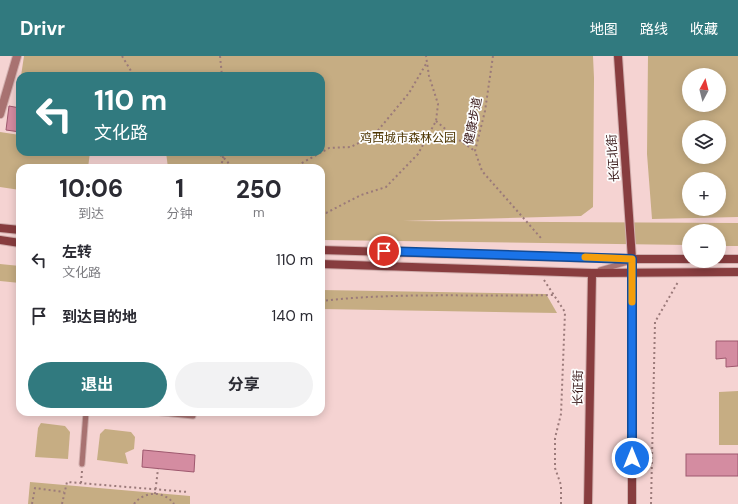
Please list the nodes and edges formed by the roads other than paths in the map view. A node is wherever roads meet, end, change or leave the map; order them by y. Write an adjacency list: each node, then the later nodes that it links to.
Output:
1 (17, 56): 3 (street)
2 (618, 56): 9 (main road, 长征北街)
3 (0, 114)
4 (0, 228): 5 (main road)
5 (16, 230)
6 (0, 240): 7 (main road)
7 (16, 242)
8 (325, 250): 9 (main road)
9 (635, 259): 10 (main road); 15 (lane); 16 (main road)
10 (682, 259)
11 (726, 259): 12 (main road)
12 (738, 259)
13 (325, 264): 15 (main road)
14 (738, 272): 16 (main road)
15 (592, 273): 16 (main road); 19 (main road, 长征街)
16 (632, 273): 20 (main road)
17 (86, 416): 18 (lane)
18 (82, 464)
19 (588, 504)
20 (632, 504)

